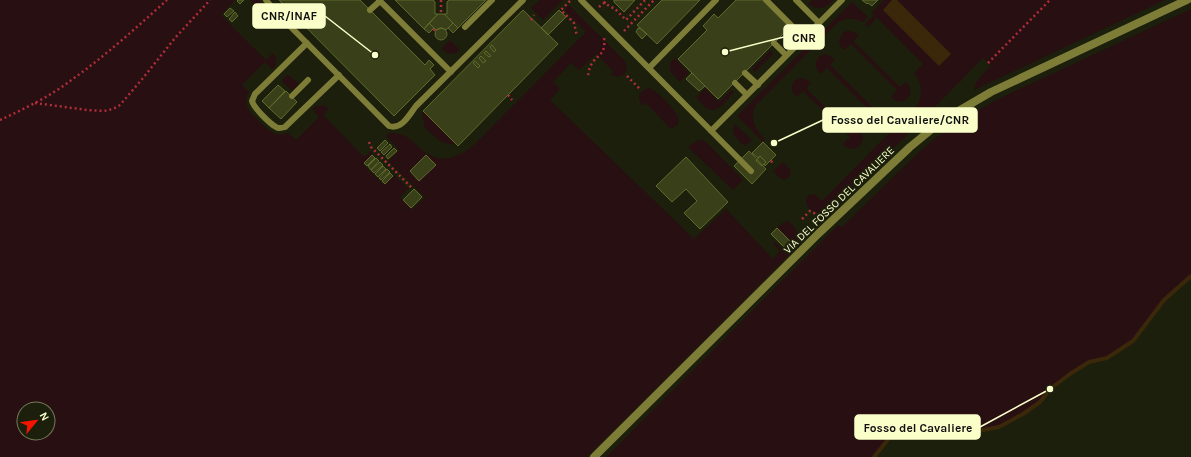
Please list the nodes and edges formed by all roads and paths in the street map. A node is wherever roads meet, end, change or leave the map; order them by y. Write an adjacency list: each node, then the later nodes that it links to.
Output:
1 (167, 0): 49 (path)
2 (210, 0): 49 (path)
3 (266, 0): 31 (lane)
4 (379, 0): 21 (lane); 36 (lane)
5 (441, 0): 22 (path)
6 (492, 0): 26 (lane)
7 (523, 0): 36 (lane)
8 (581, 0): 35 (lane)
9 (607, 0): 19 (path)
10 (645, 0): 19 (path)
11 (654, 0): 27 (path)
12 (716, 0): 35 (lane)
13 (766, 0): 30 (lane)
14 (796, 0): 25 (lane)
15 (842, 0): 25 (lane)
16 (1050, 0): 34 (path)
17 (1187, 0): 57 (street, VIA DEL FOSSO DEL CAVALIERE)
18 (570, 1): 29 (path)
19 (604, 3): 20 (path)
20 (598, 9)
21 (370, 10)
22 (441, 14)
23 (534, 16): 24 (path)
24 (531, 20)
25 (819, 23): 30 (lane)
26 (465, 27)
27 (623, 31)
28 (603, 35): 39 (path)
29 (577, 36)
30 (804, 38): 33 (lane)
31 (307, 43): 38 (lane); 38 (lane)
32 (774, 43): 33 (lane)
33 (786, 55): 43 (lane)
34 (988, 63)
35 (648, 68): 51 (lane)
36 (451, 72): 38 (lane)
37 (745, 73): 43 (lane)
38 (339, 75)
39 (588, 75)
40 (627, 76): 44 (path)
41 (308, 80): 47 (lane)
42 (735, 83): 46 (lane)
43 (758, 85): 46 (lane)
44 (640, 89)
45 (508, 95): 48 (path)
46 (747, 95): 51 (lane)
47 (292, 96)
48 (512, 100)
49 (35, 103): 50 (path)
50 (0, 120)
51 (711, 131): 55 (lane)
52 (369, 142): 56 (path)
53 (771, 160): 54 (path)
54 (774, 164)
55 (751, 171)
56 (412, 188)
57 (836, 217): 58 (path); 59 (street, VIA DEL FOSSO DEL CAVALIERE)
58 (802, 219)
59 (594, 457)

